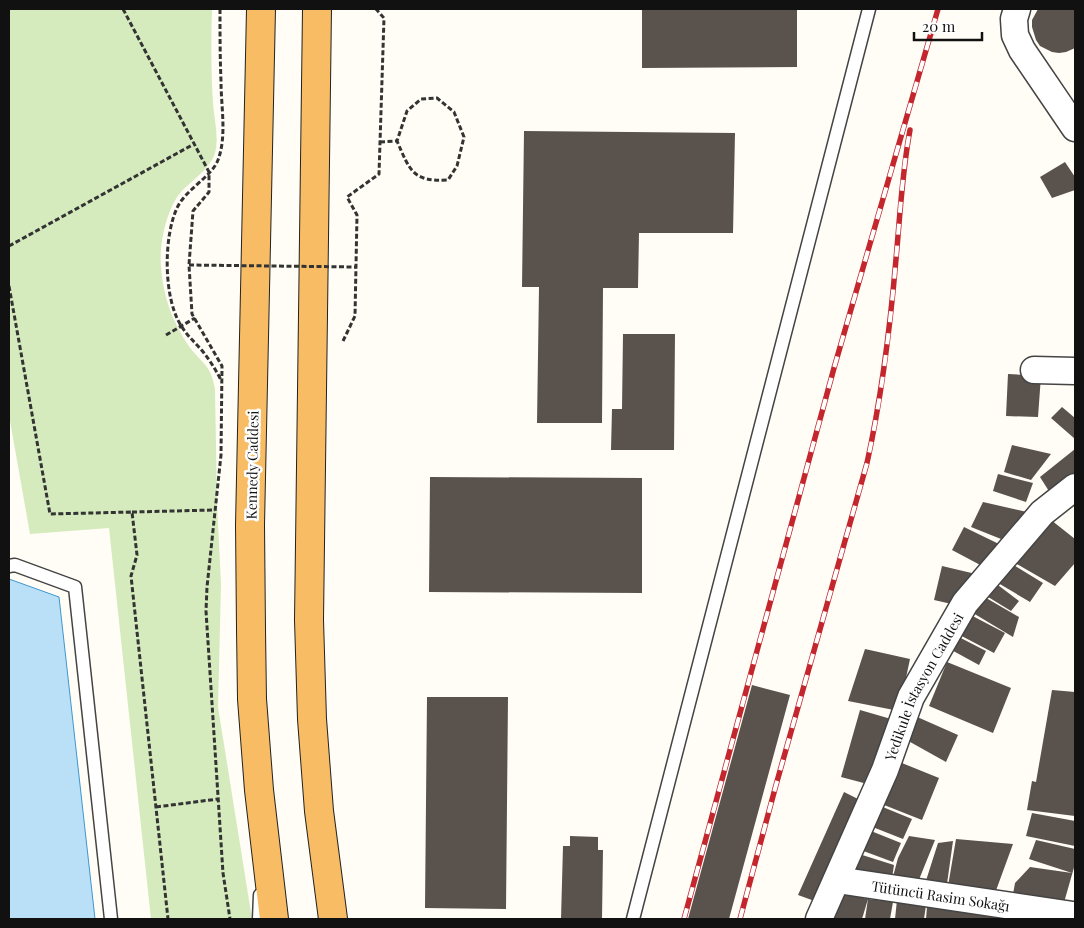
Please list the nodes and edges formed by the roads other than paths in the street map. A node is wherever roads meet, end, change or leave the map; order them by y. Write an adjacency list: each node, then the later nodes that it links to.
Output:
1 (261, 9): 10 (highway, Kennedy Caddesi)
2 (317, 9): 16 (highway)
3 (869, 9): 17 (lane)
4 (1017, 9): 5 (street)
5 (1075, 128)
6 (1034, 370): 7 (street)
7 (1075, 371)
8 (1075, 487): 11 (street, Yedikule İstasyon Caddesi)
9 (9, 566): 13 (lane)
10 (261, 815): 14 (lane); 15 (highway, Kennedy Caddesi)
11 (837, 880): 12 (street, Tütüncü Rasim Sokağı); 18 (street, Yedikule İstasyon Caddesi)
12 (1074, 914)
13 (111, 919)
14 (259, 919)
15 (274, 919)
16 (333, 919)
17 (633, 919)
18 (819, 919)

